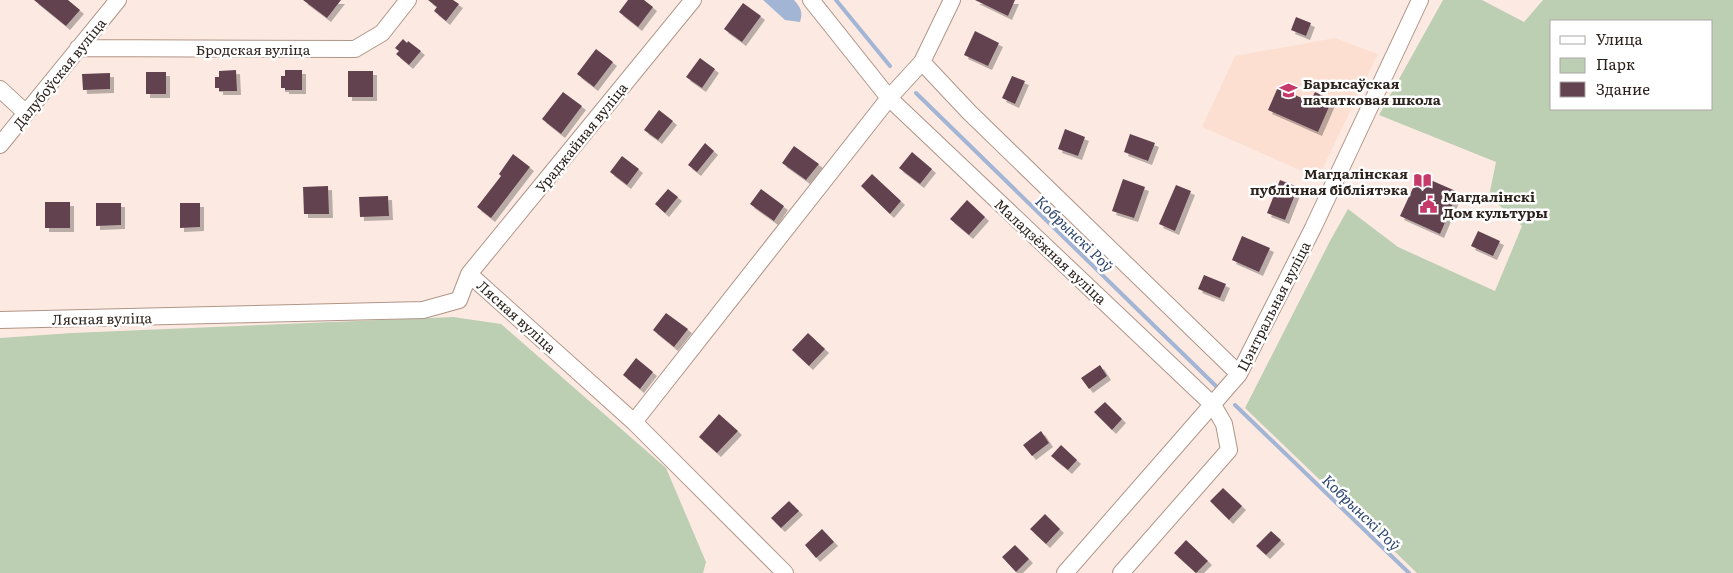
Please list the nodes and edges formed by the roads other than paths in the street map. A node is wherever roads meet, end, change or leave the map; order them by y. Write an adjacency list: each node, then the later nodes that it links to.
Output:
1 (118, 0): 7 (street, Далубоўская вуліца)
2 (408, 0): 7 (street, Бродская вуліца)
3 (693, 0): 13 (street, Ураджайная вуліца)
4 (811, 0): 10 (street)
5 (952, 0): 8 (street)
6 (1420, 0): 15 (street, Цэнтральная вуліца)
7 (78, 48): 11 (street, Далубоўская вуліца)
8 (922, 62): 10 (street); 15 (street)
9 (0, 89): 11 (street)
10 (889, 98): 16 (street, Маладзёжная вуліца); 17 (street)
11 (26, 113): 12 (street, Далубоўская вуліца)
12 (0, 145)
13 (469, 274): 14 (street, Лясная вуліца); 17 (street, Лясная вуліца)
14 (0, 320)
15 (1239, 374): 16 (street, Цэнтральная вуліца)
16 (1213, 405): 19 (street, Цэнтральная вуліца); 20 (street, Маладзёжная вуліца)
17 (634, 422): 18 (street, Лясная вуліца)
18 (785, 573)
19 (1065, 573)
20 (1121, 573)

